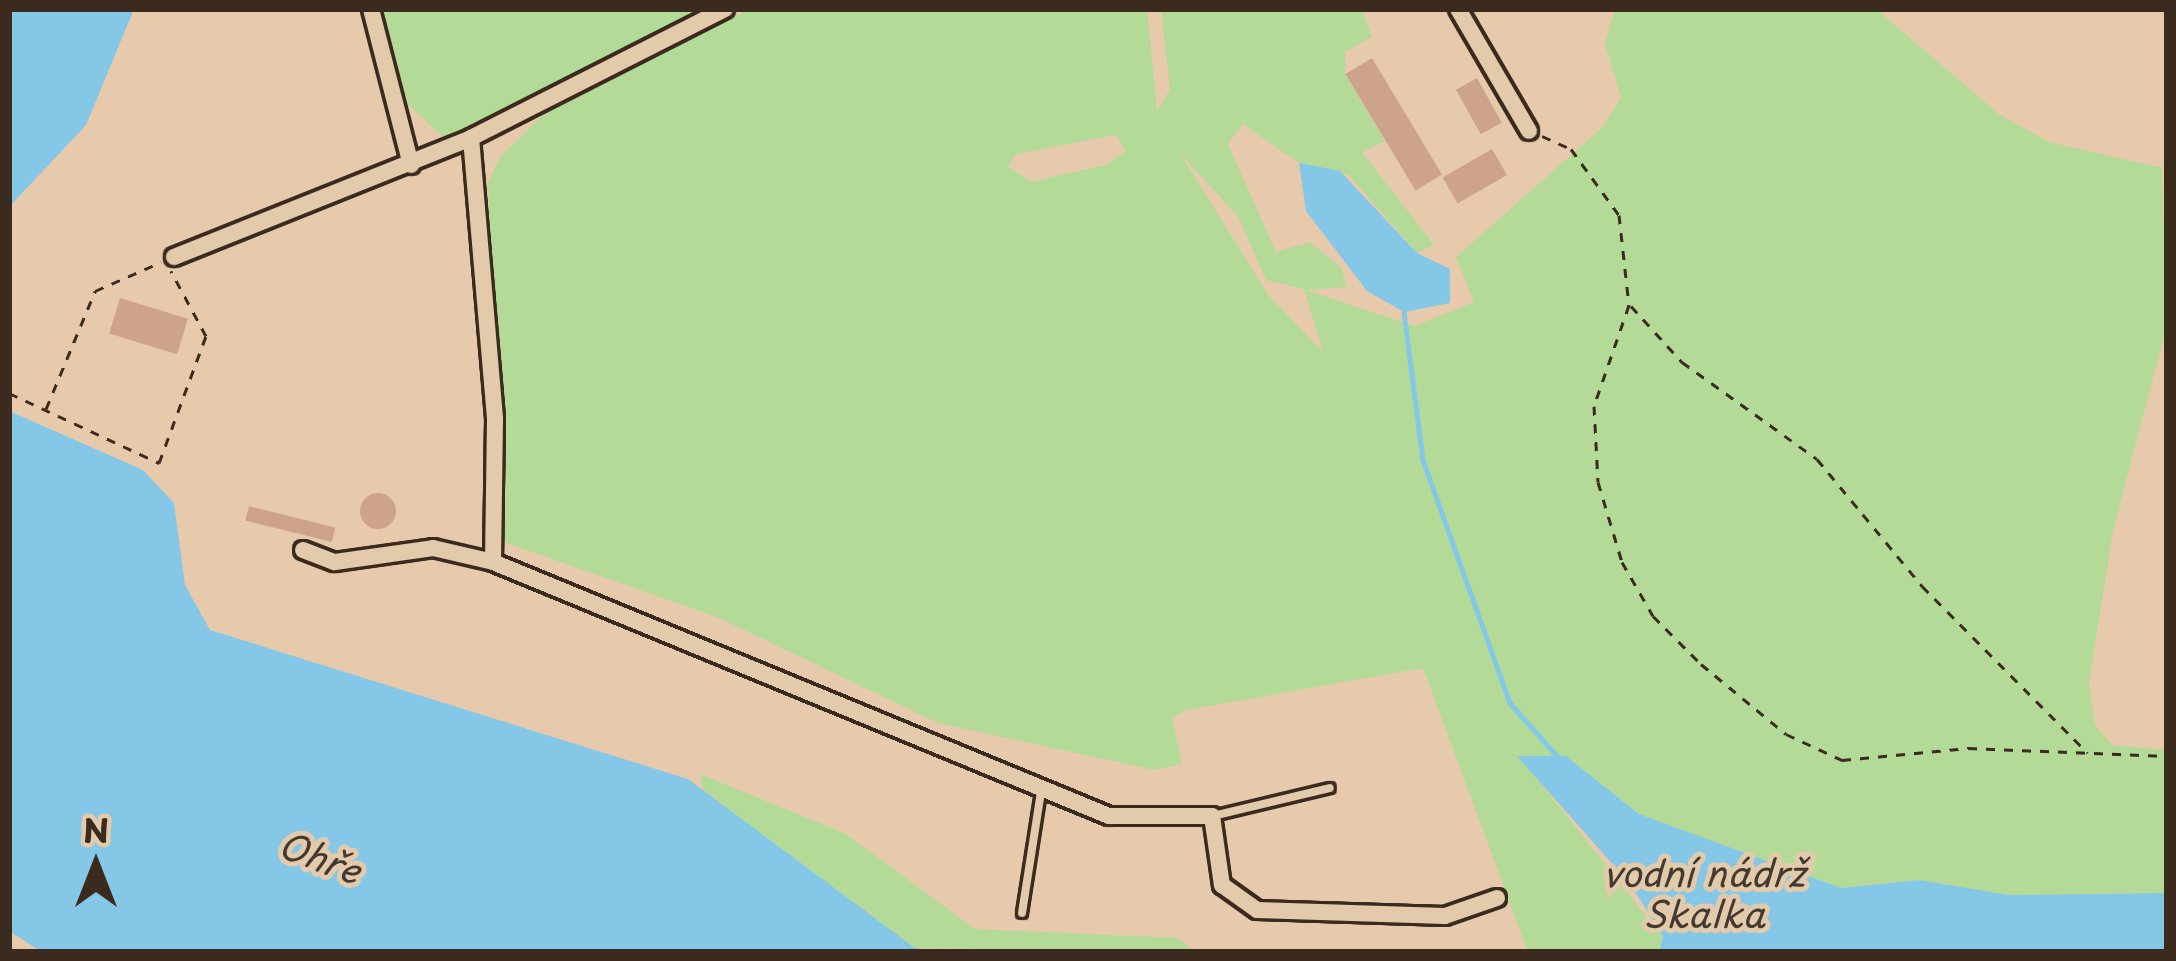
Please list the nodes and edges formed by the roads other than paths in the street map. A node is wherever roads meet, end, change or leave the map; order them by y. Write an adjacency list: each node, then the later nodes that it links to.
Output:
1 (371, 9): 6 (street)
2 (725, 9): 5 (street)
3 (1458, 9): 4 (street)
4 (1529, 131)
5 (472, 138): 6 (street); 9 (street)
6 (411, 165): 7 (street)
7 (174, 257)
8 (303, 550): 9 (street)
9 (493, 562): 11 (street)
10 (1330, 788): 12 (lane)
11 (1042, 791): 12 (street); 14 (lane)
12 (1212, 816): 13 (street)
13 (1497, 898)
14 (1022, 913)

